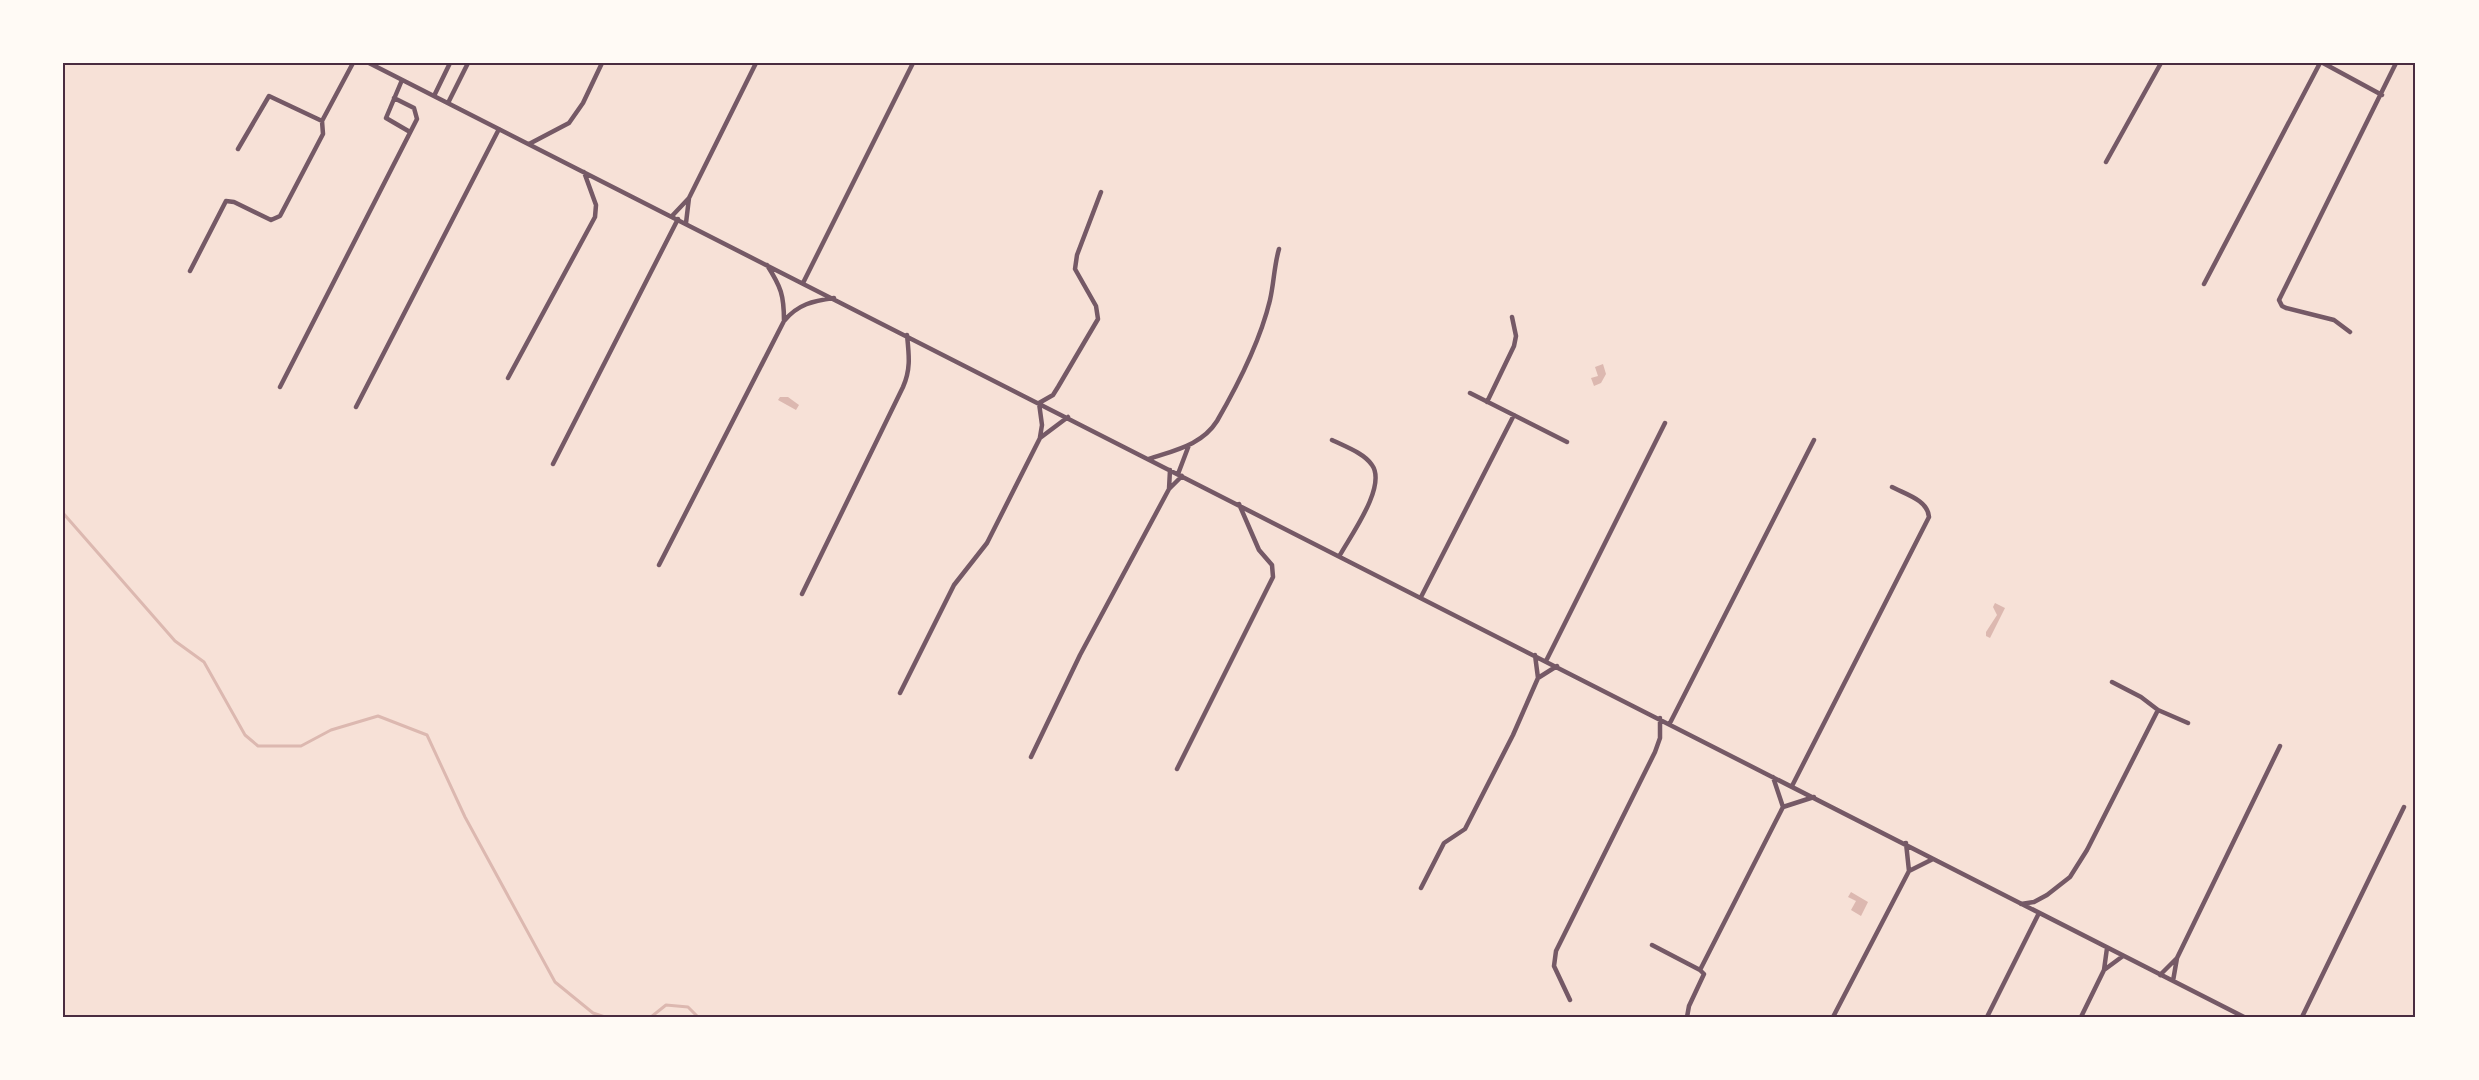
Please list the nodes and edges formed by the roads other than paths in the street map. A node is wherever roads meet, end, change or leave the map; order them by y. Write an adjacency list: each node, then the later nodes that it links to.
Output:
1 (353, 63): 16 (street)
2 (369, 63): 11 (street)
3 (450, 63): 13 (street)
4 (468, 63): 15 (street)
5 (602, 63): 19 (street)
6 (756, 63): 24 (street)
7 (913, 63): 31 (street)
8 (2161, 63): 21 (street)
9 (2321, 63): 12 (street); 32 (street)
10 (2396, 63): 12 (street)
11 (402, 80): 13 (street); 14 (street)
12 (2382, 95): 36 (street)
13 (434, 96): 15 (street)
14 (394, 98): 18 (street); 18 (street)
15 (448, 103): 17 (street)
16 (322, 121): 20 (street); 30 (street)
17 (499, 129): 19 (street); 43 (street)
18 (410, 132): 39 (street)
19 (529, 144): 22 (street)
20 (238, 149)
21 (2106, 162)
22 (584, 172): 25 (street); 38 (street)
23 (1101, 192): 42 (street)
24 (689, 198): 25 (street); 27 (street)
25 (672, 216): 26 (street)
26 (678, 219): 27 (street); 53 (street)
27 (686, 223): 29 (street)
28 (1279, 249): 51 (street)
29 (765, 264): 31 (street); 35 (street)
30 (190, 271)
31 (803, 283): 33 (street)
32 (2204, 284)
33 (834, 298): 35 (street); 37 (street)
34 (1512, 317): 41 (street)
35 (784, 321): 60 (street)
36 (2350, 332)
37 (907, 335): 42 (street); 61 (street)
38 (508, 378)
39 (280, 387)
40 (1470, 393): 41 (street)
41 (1487, 402): 44 (street)
42 (1039, 403): 45 (street); 47 (street)
43 (356, 407)
44 (1514, 415): 50 (street); 62 (street)
45 (1068, 417): 47 (street); 52 (street)
46 (1665, 423): 64 (street)
47 (1040, 438): 68 (street)
48 (1332, 440): 59 (street)
49 (1814, 440): 71 (street)
50 (1567, 442)
51 (1190, 446): 52 (street); 55 (street)
52 (1149, 459): 54 (street)
53 (553, 464)
54 (1170, 470): 55 (street); 57 (street)
55 (1180, 475): 57 (street); 58 (street)
56 (1892, 487): 77 (street)
57 (1169, 489): 74 (street)
58 (1239, 504): 59 (street); 75 (street)
59 (1340, 555): 62 (street)
60 (659, 565)
61 (802, 594)
62 (1421, 597): 63 (street)
63 (1535, 655): 64 (street); 66 (street)
64 (1546, 661): 65 (street)
65 (1557, 666): 66 (street); 70 (street)
66 (1538, 678): 84 (street)
67 (2112, 682): 69 (street)
68 (900, 693)
69 (2158, 710): 72 (street); 85 (street)
70 (1660, 718): 71 (street); 95 (street)
71 (1670, 723): 76 (street)
72 (2188, 723)
73 (2280, 746): 90 (street)
74 (1031, 757)
75 (1177, 769)
76 (1773, 777): 77 (street); 79 (street)
77 (1792, 786): 78 (street)
78 (1814, 797): 79 (street); 81 (street)
79 (1783, 807): 91 (street)
80 (2404, 807): 101 (street)
81 (1906, 843): 82 (street); 83 (street)
82 (1933, 859): 83 (street); 85 (street)
83 (1909, 871): 97 (street)
84 (1421, 888)
85 (2021, 904): 86 (street)
86 (2039, 912): 88 (street); 98 (street)
87 (1652, 945): 91 (street)
88 (2107, 948): 89 (street); 92 (street)
89 (2123, 956): 92 (street); 93 (street)
90 (2177, 958): 93 (street); 94 (street)
91 (1700, 970): 96 (street)
92 (2104, 970): 99 (street)
93 (2160, 975): 94 (street)
94 (2173, 981): 100 (street)
95 (1570, 1000)
96 (1687, 1017)
97 (1833, 1017)
98 (1987, 1017)
99 (2081, 1017)
100 (2244, 1017)
101 (2302, 1017)

